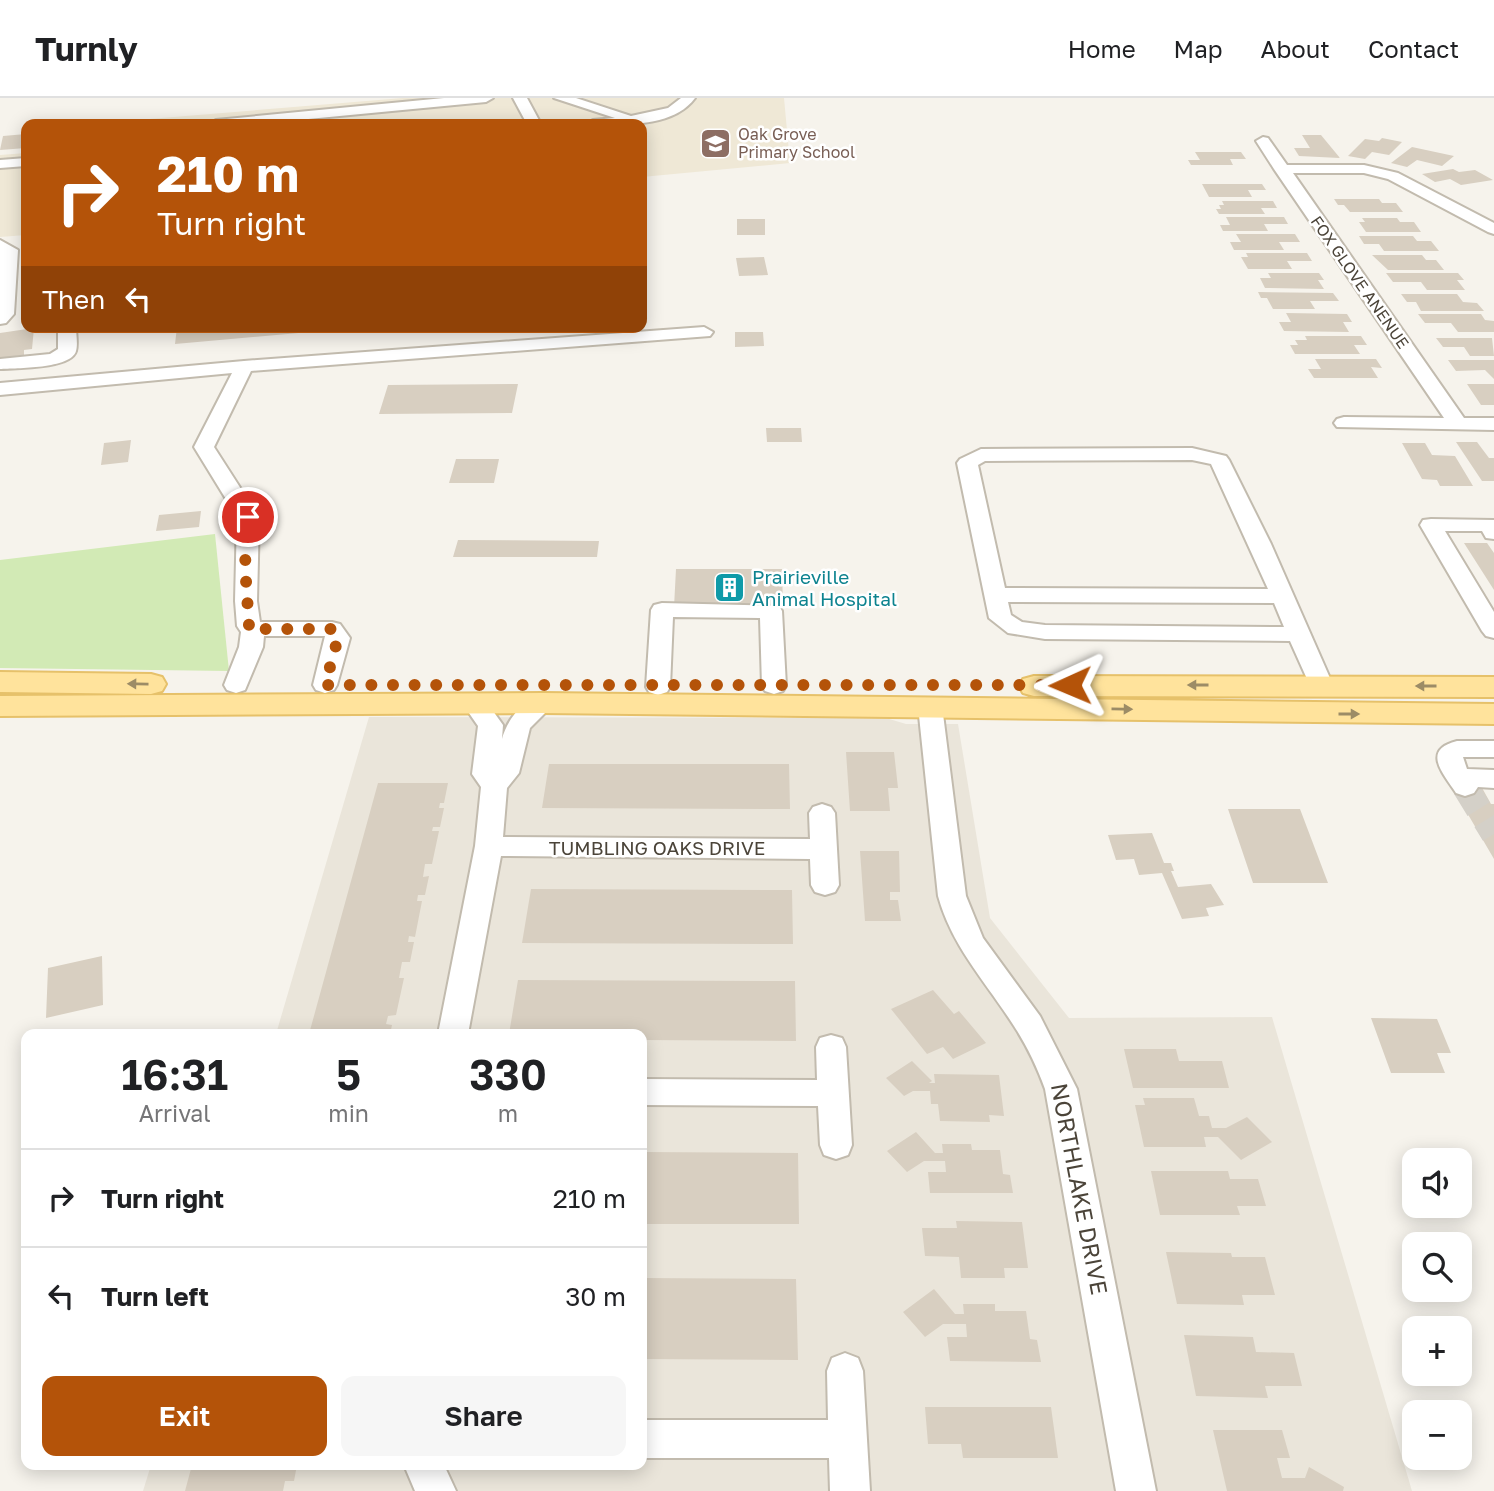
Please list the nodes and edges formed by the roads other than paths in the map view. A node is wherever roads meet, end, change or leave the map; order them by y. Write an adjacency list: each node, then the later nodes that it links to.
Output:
1 (486, 98): 5 (street)
2 (520, 98): 9 (street)
3 (561, 98): 6 (street)
4 (688, 98): 6 (street)
5 (382, 107): 7 (street); 8 (street)
6 (632, 118): 10 (street)
7 (265, 119)
8 (392, 119)
9 (531, 119)
10 (626, 119)
11 (1262, 141): 14 (street, FOX GLOVE ANENUE)
12 (21, 162): 13 (street)
13 (0, 164)
14 (1281, 169): 15 (street); 26 (street, FOX GLOVE ANENUE)
15 (1494, 229)
16 (0, 245): 18 (street)
17 (21, 268): 18 (street)
18 (7, 270): 19 (street)
19 (0, 319)
20 (704, 332): 23 (street)
21 (67, 333): 22 (street)
22 (0, 364)
23 (244, 366): 24 (street); 32 (street)
24 (0, 389)
25 (1344, 423): 26 (street)
26 (1458, 424): 27 (street)
27 (1494, 424)
28 (1494, 533): 31 (street)
29 (995, 595): 30 (street); 30 (street); 33 (street)
30 (1282, 596): 33 (street)
31 (1494, 631)
32 (253, 632): 35 (street); 36 (street)
33 (1298, 634): 37 (street)
34 (0, 682): 35 (main road, one-way to 34)
35 (236, 685): 36 (main road)
36 (325, 685): 39 (main road)
37 (1321, 685): 38 (main road, one-way to 38); 40 (main road, one-way to 37)
38 (774, 686): 39 (main road); 39 (street)
39 (658, 687)
40 (1494, 687)
41 (474, 703): 42 (main road); 43 (main road); 46 (street)
42 (542, 703): 44 (main road); 46 (street)
43 (0, 706)
44 (930, 706): 45 (main road, one-way to 45); 65 (street, NORTHLAKE DRIVE)
45 (1494, 714)
46 (502, 737): 49 (street)
47 (1494, 749): 48 (street)
48 (1494, 779)
49 (494, 786): 51 (street)
50 (822, 813): 52 (street)
51 (489, 846): 52 (street, TUMBLING OAKS DRIVE); 54 (street)
52 (824, 849): 53 (street)
53 (825, 886)
54 (454, 1029)
55 (831, 1047): 57 (street)
56 (647, 1092): 57 (street)
57 (834, 1093): 58 (street)
58 (836, 1145)
59 (845, 1371): 61 (street)
60 (647, 1439): 61 (street)
61 (848, 1439): 64 (street)
62 (426, 1470): 63 (street)
63 (436, 1491)
64 (850, 1491)
65 (1136, 1491)

